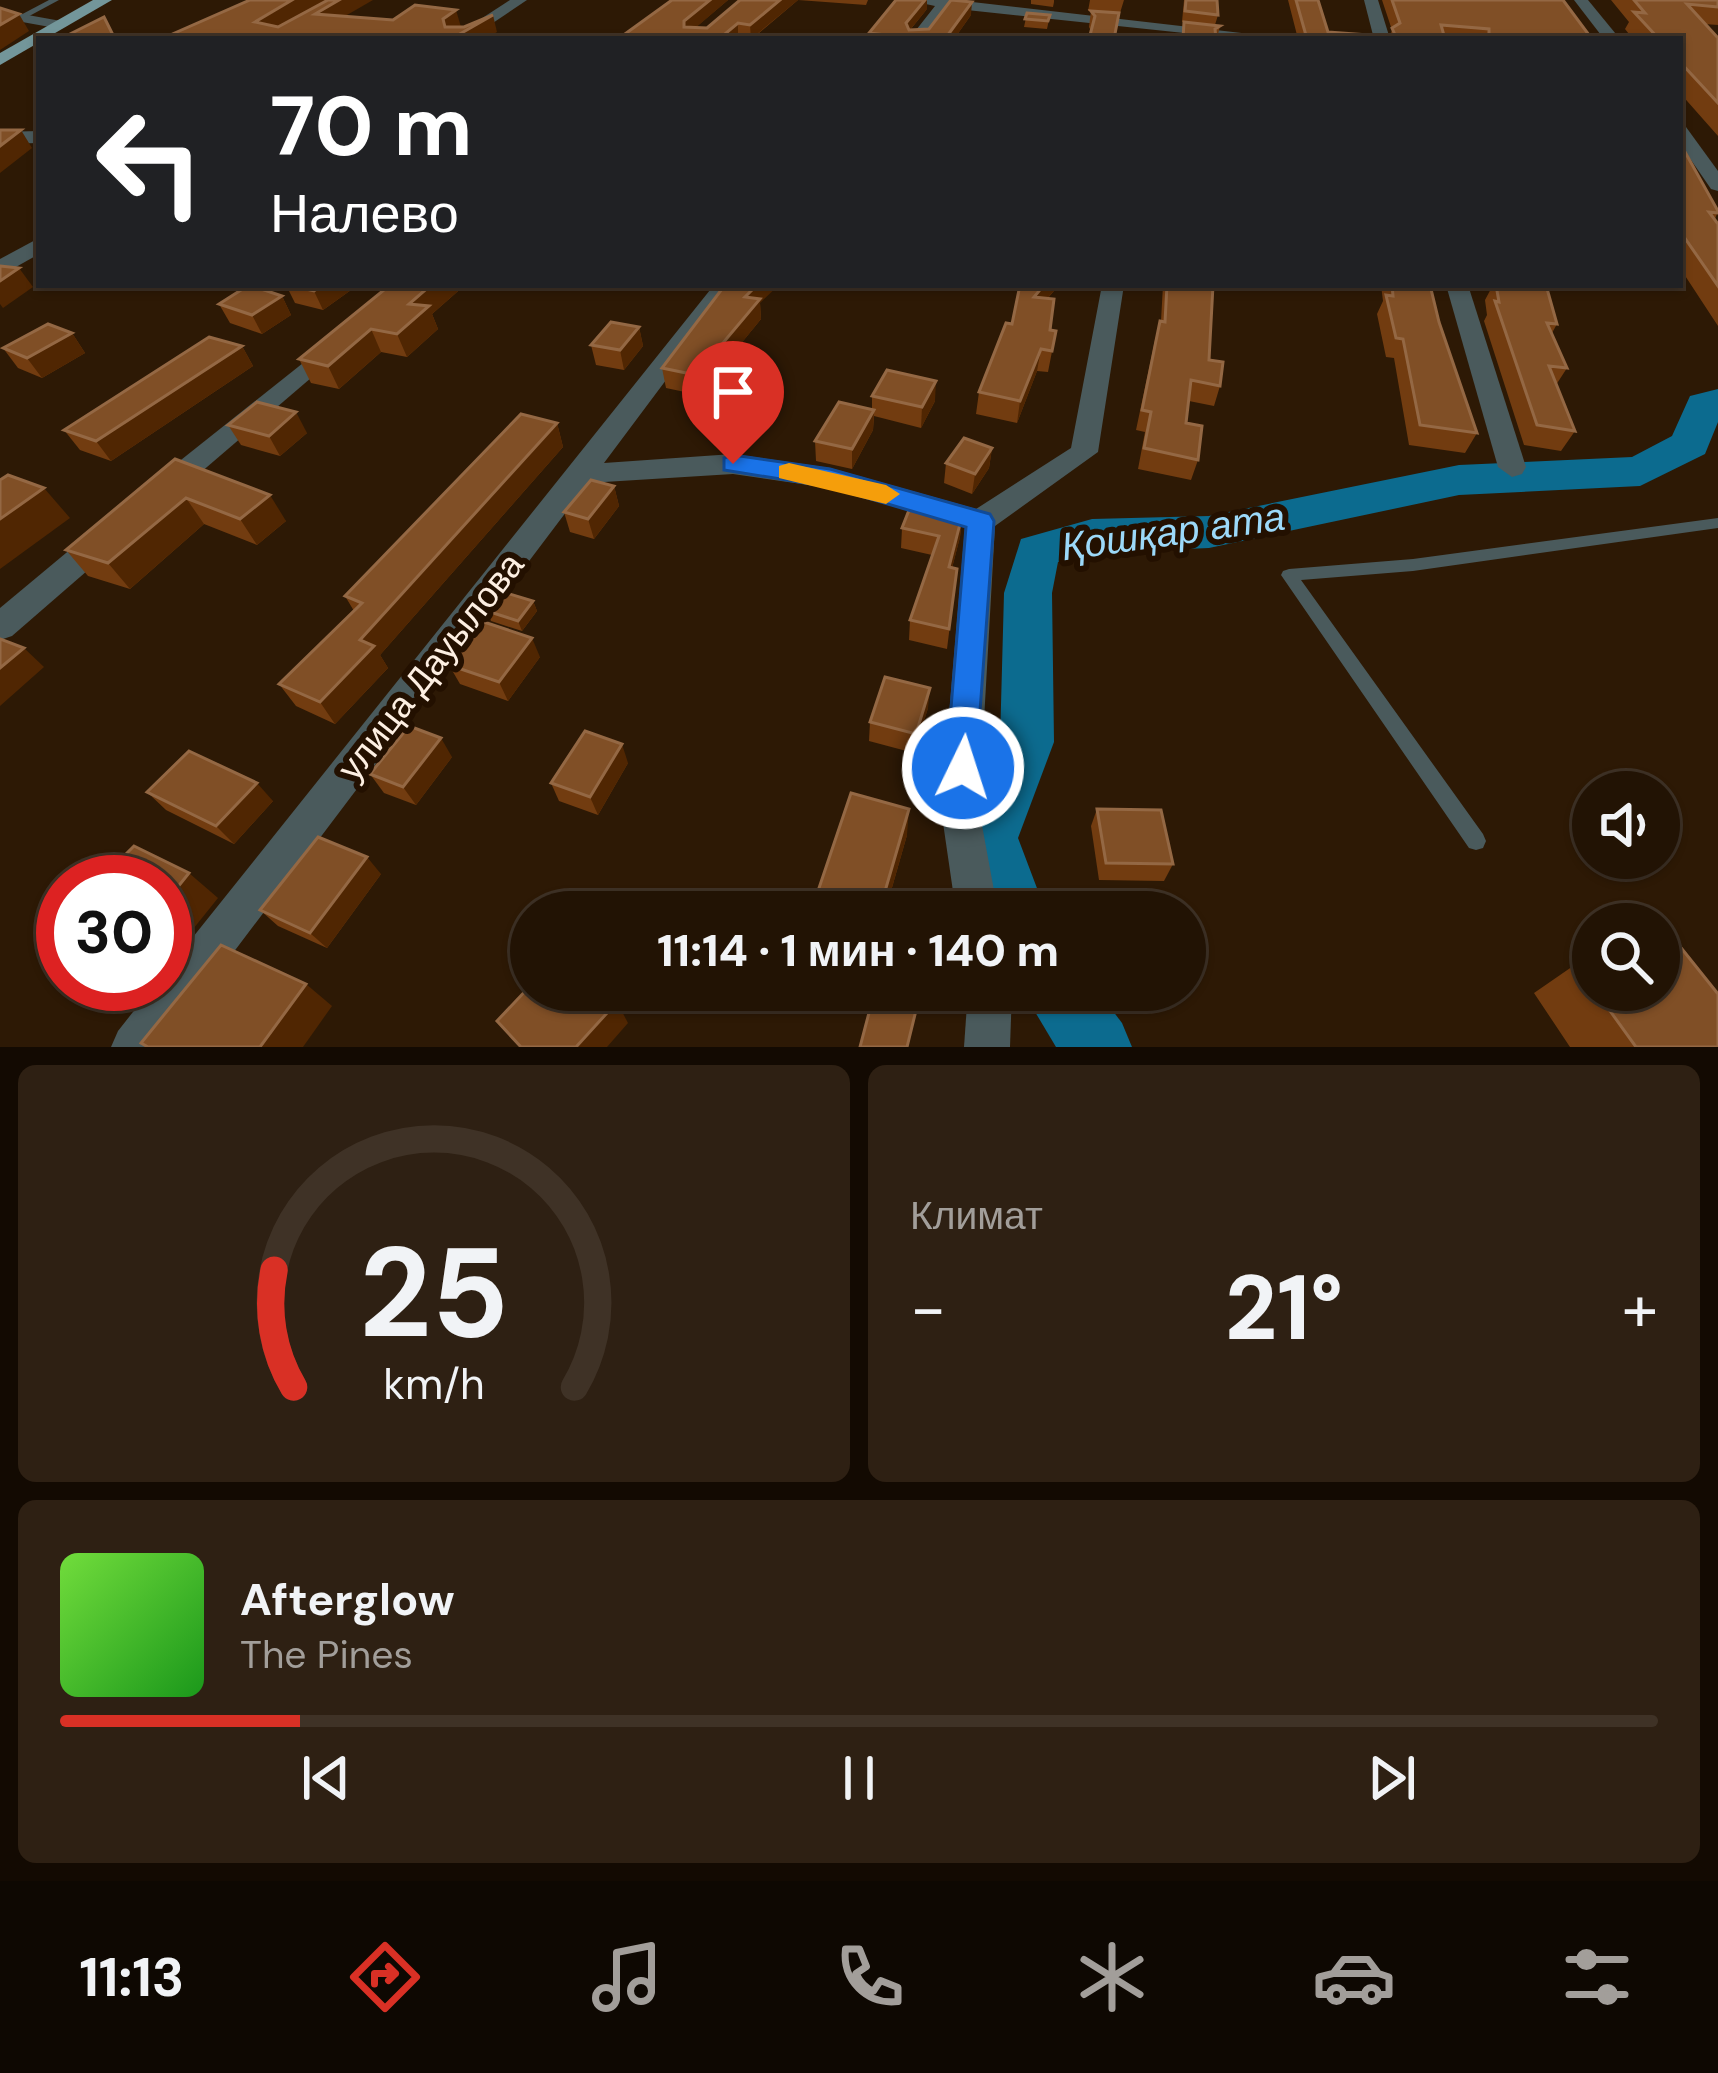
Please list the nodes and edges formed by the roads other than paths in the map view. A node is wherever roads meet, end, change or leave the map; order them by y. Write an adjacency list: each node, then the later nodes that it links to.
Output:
1 (55, 0): 10 (lane)
2 (104, 0): 12 (main road)
3 (121, 0): 12 (main road)
4 (520, 0): 13 (street)
5 (914, 0): 8 (street)
6 (1371, 0): 16 (street)
7 (1581, 0): 17 (street)
8 (946, 1): 11 (street); 14 (street)
9 (0, 14): 10 (street)
10 (17, 19): 12 (street)
11 (1158, 27): 15 (street)
12 (58, 32)
13 (463, 36)
14 (919, 36)
15 (1253, 36)
16 (1381, 36)
17 (1610, 36)
18 (36, 43): 20 (main road)
19 (36, 51): 21 (main road)
20 (0, 60)
21 (0, 72)
22 (1683, 135): 25 (street)
23 (36, 137): 24 (street)
24 (0, 138)
25 (1718, 185)
26 (36, 246): 27 (street)
27 (0, 269)
28 (724, 288): 33 (street, улица Дауылова)
29 (1113, 288): 34 (street)
30 (1458, 288): 32 (street)
31 (352, 330): 36 (street)
32 (1513, 467)
33 (580, 474): 34 (street); 40 (street, улица Дауылова)
34 (980, 521): 38 (street)
35 (1718, 523): 37 (lane)
36 (0, 627)
37 (1476, 841)
38 (974, 891)
39 (989, 1011): 41 (street)
40 (134, 1047)
41 (987, 1047)

